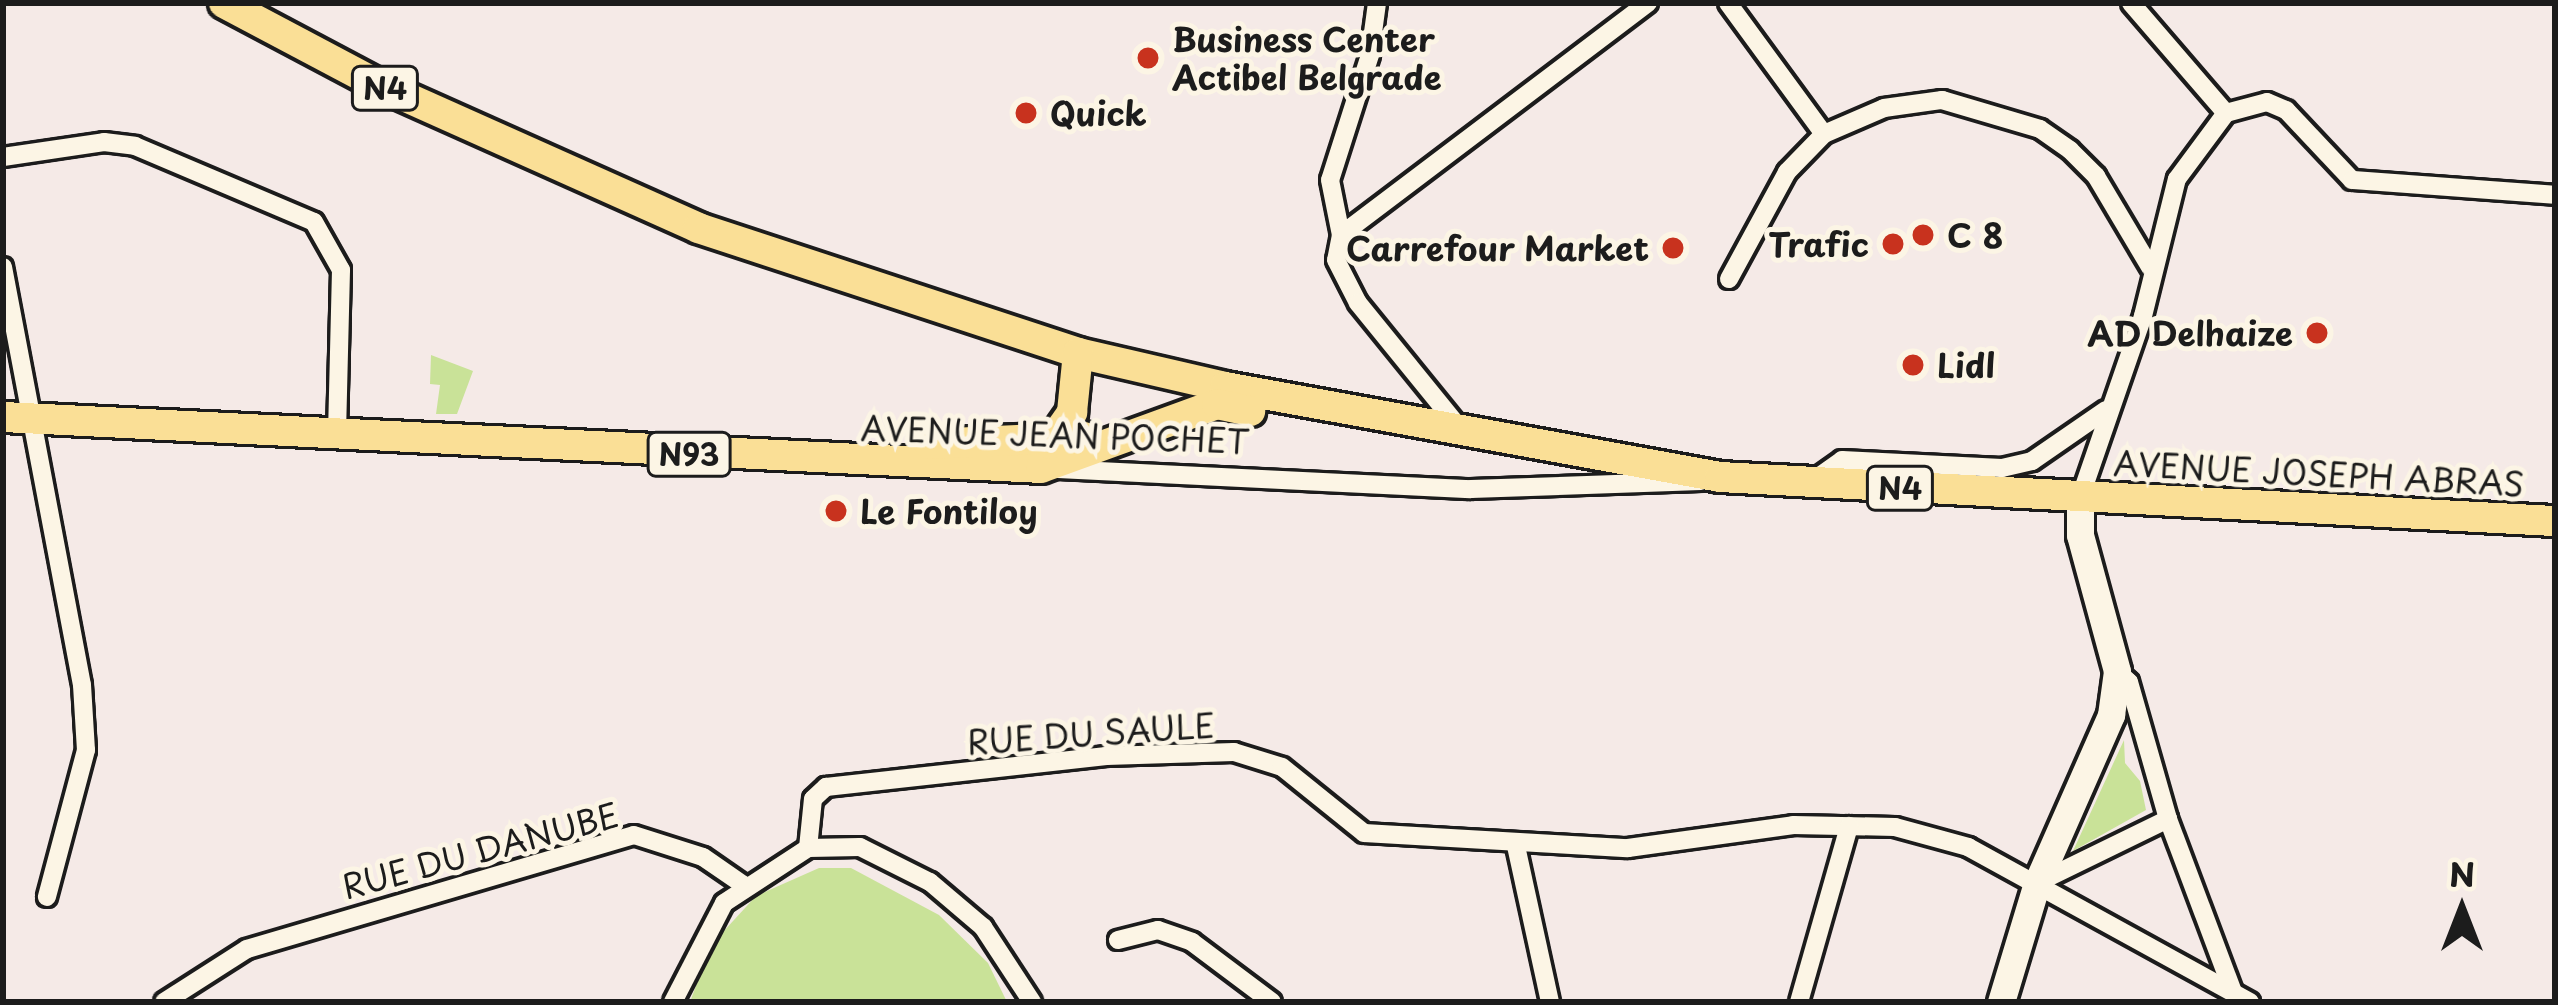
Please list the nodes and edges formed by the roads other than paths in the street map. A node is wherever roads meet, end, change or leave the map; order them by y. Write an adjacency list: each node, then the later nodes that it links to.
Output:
1 (224, 3): 14 (main road, N4)
2 (1377, 3): 10 (street)
3 (1648, 3): 10 (street)
4 (1728, 3): 7 (street)
5 (2131, 3): 6 (street)
6 (2226, 113): 9 (street); 12 (street)
7 (1824, 134): 12 (street); 13 (street)
8 (3, 157): 20 (street)
9 (2555, 195)
10 (1341, 235): 19 (street)
11 (3, 267): 18 (street)
12 (2150, 267): 17 (street)
13 (1730, 279)
14 (1078, 353): 15 (main road, N4); 21 (main road)
15 (1226, 387): 16 (main road, N4); 21 (main road)
16 (1320, 406): 19 (main road, N4); 21 (main road, N93)
17 (2110, 407): 23 (street); 24 (street)
18 (14, 419): 20 (main road, AVENUE JEAN POCHET / N93); 33 (street)
19 (1463, 432): 22 (main road, N4)
20 (338, 437): 21 (main road, AVENUE JEAN POCHET / N93); 21 (main road, N93)
21 (1045, 456): 22 (street, AVENUE JEAN POCHET)
22 (1720, 477): 23 (main road, AVENUE JEAN POCHET / N4)
23 (1811, 482): 24 (main road, AVENUE JEAN POCHET / N4)
24 (2080, 498): 25 (main road, AVENUE JOSEPH ABRAS / N4); 26 (street)
25 (2555, 521)
26 (2117, 671): 27 (street); 31 (street)
27 (2168, 819): 31 (street); 36 (street)
28 (1849, 826): 29 (street, RUE DU SAULE); 31 (street, RUE DU SAULE); 43 (street)
29 (1516, 846): 30 (street, RUE DU SAULE); 42 (street)
30 (808, 848): 32 (street); 39 (street)
31 (2037, 883): 36 (street, RUE DU SAULE); 44 (street)
32 (745, 886): 37 (street, RUE DU DANUBE); 38 (street)
33 (47, 897)
34 (1118, 940): 35 (street)
35 (1236, 980): 40 (street); 41 (street)
36 (2240, 998)
37 (164, 1002)
38 (673, 1002)
39 (1032, 1002)
40 (1229, 1002)
41 (1271, 1002)
42 (1550, 1002)
43 (1798, 1002)
44 (2001, 1002)

